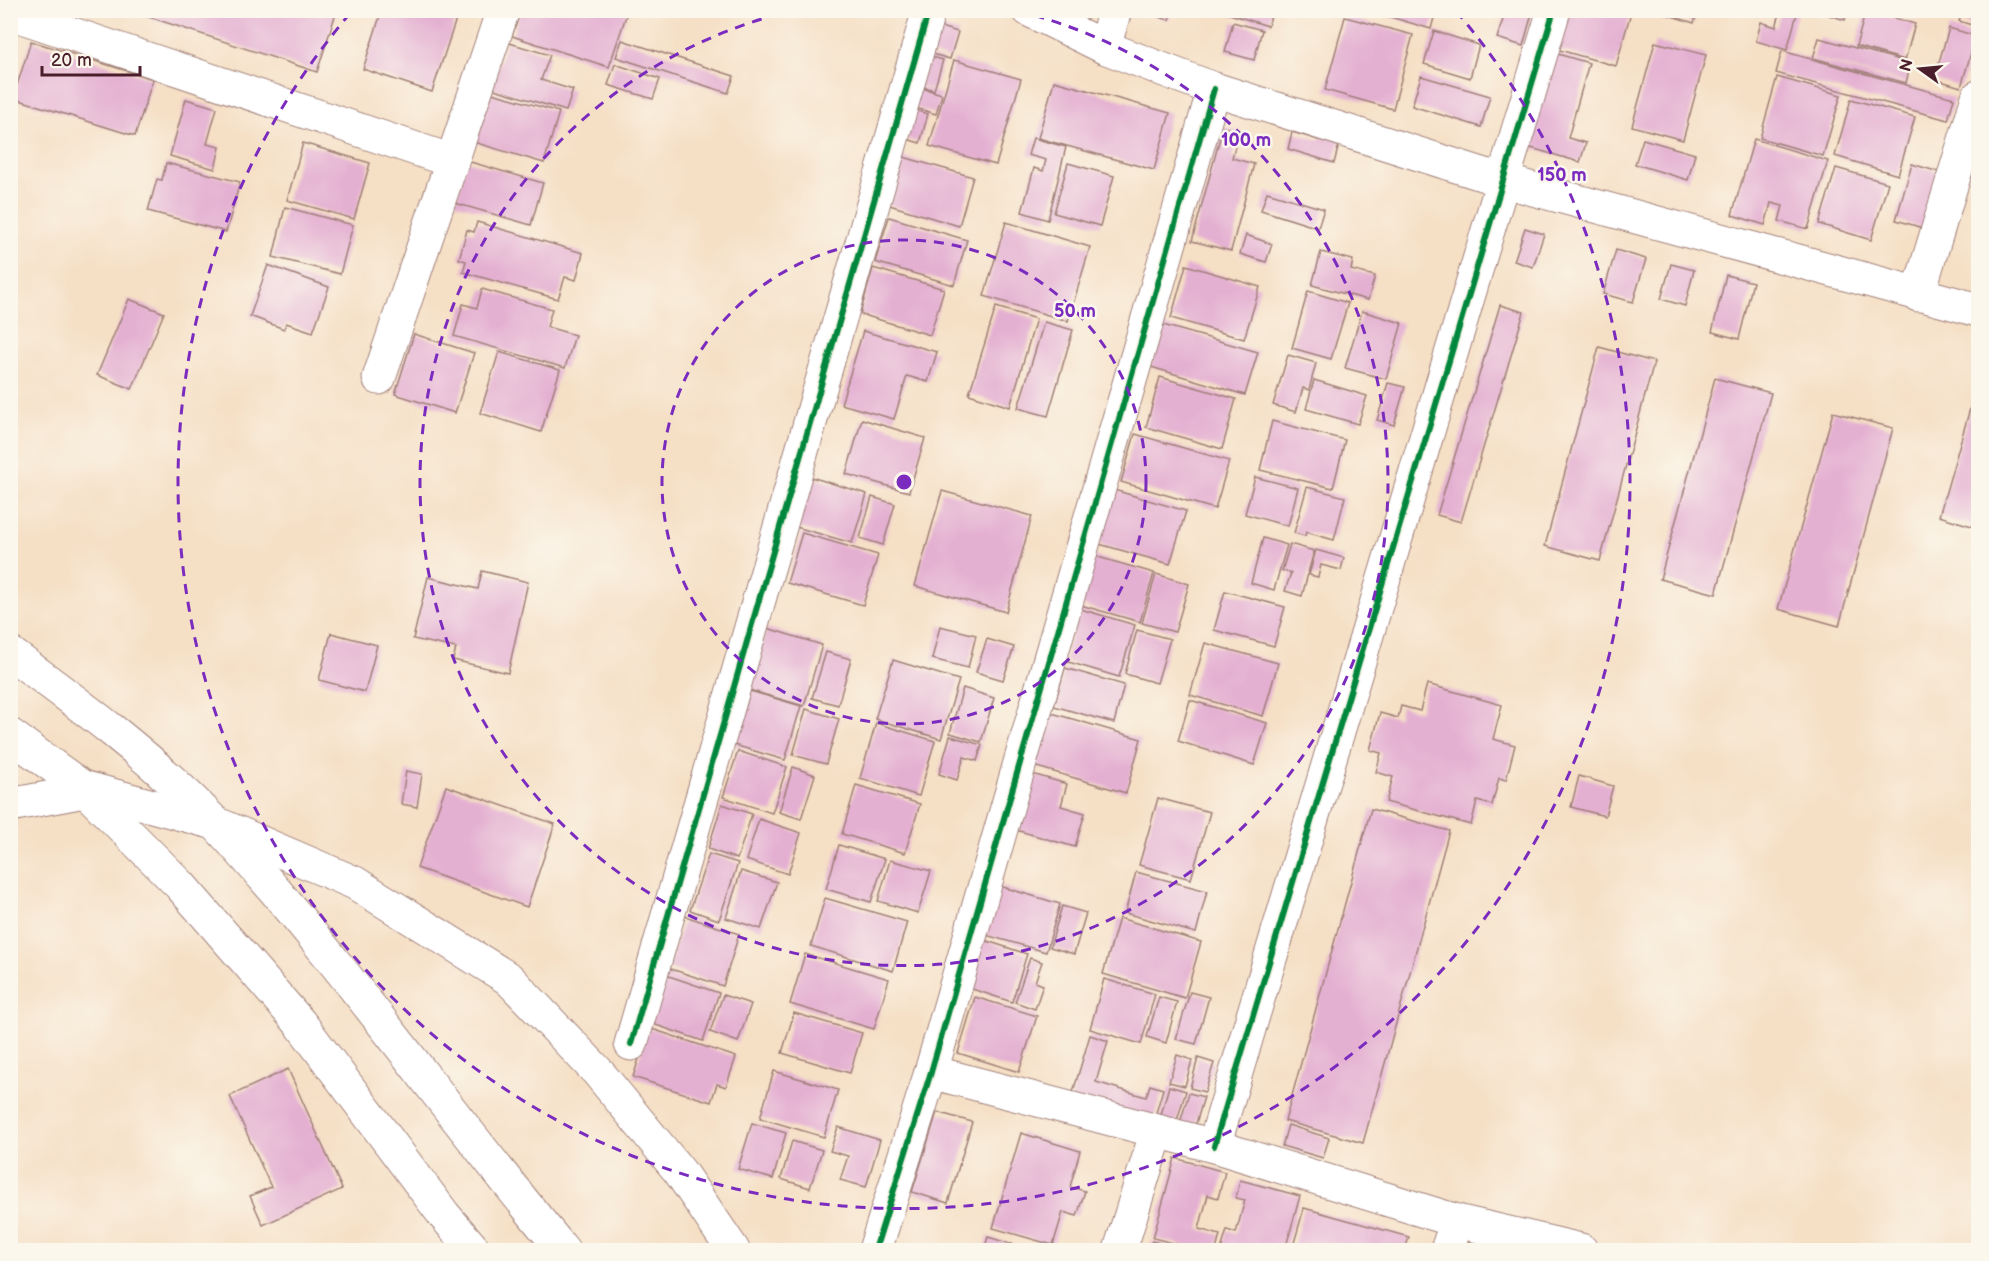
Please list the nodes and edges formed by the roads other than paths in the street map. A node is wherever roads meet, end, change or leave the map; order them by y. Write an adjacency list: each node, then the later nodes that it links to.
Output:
1 (503, 10): 10 (street)
2 (929, 10): 20 (street)
3 (1029, 10): 7 (street)
4 (1114, 10): 7 (street)
5 (1554, 10): 11 (street)
6 (10, 13): 10 (street)
7 (1104, 47): 8 (street)
8 (1214, 89): 11 (street); 21 (street)
9 (1978, 97): 12 (street)
10 (452, 161): 14 (street)
11 (1504, 181): 12 (street); 23 (street)
12 (1918, 294): 13 (street)
13 (1978, 310)
14 (379, 378)
15 (10, 653): 19 (street)
16 (10, 735): 17 (street)
17 (82, 787): 18 (street); 19 (street); 25 (street)
18 (10, 805)
19 (215, 823): 26 (street); 27 (street)
20 (631, 1044)
21 (931, 1072): 22 (street); 28 (street)
22 (1157, 1131): 23 (street); 29 (street)
23 (1214, 1146): 24 (street)
24 (1452, 1236): 30 (street)
25 (474, 1251)
26 (563, 1251)
27 (734, 1251)
28 (875, 1251)
29 (1120, 1251)
30 (1581, 1251)

